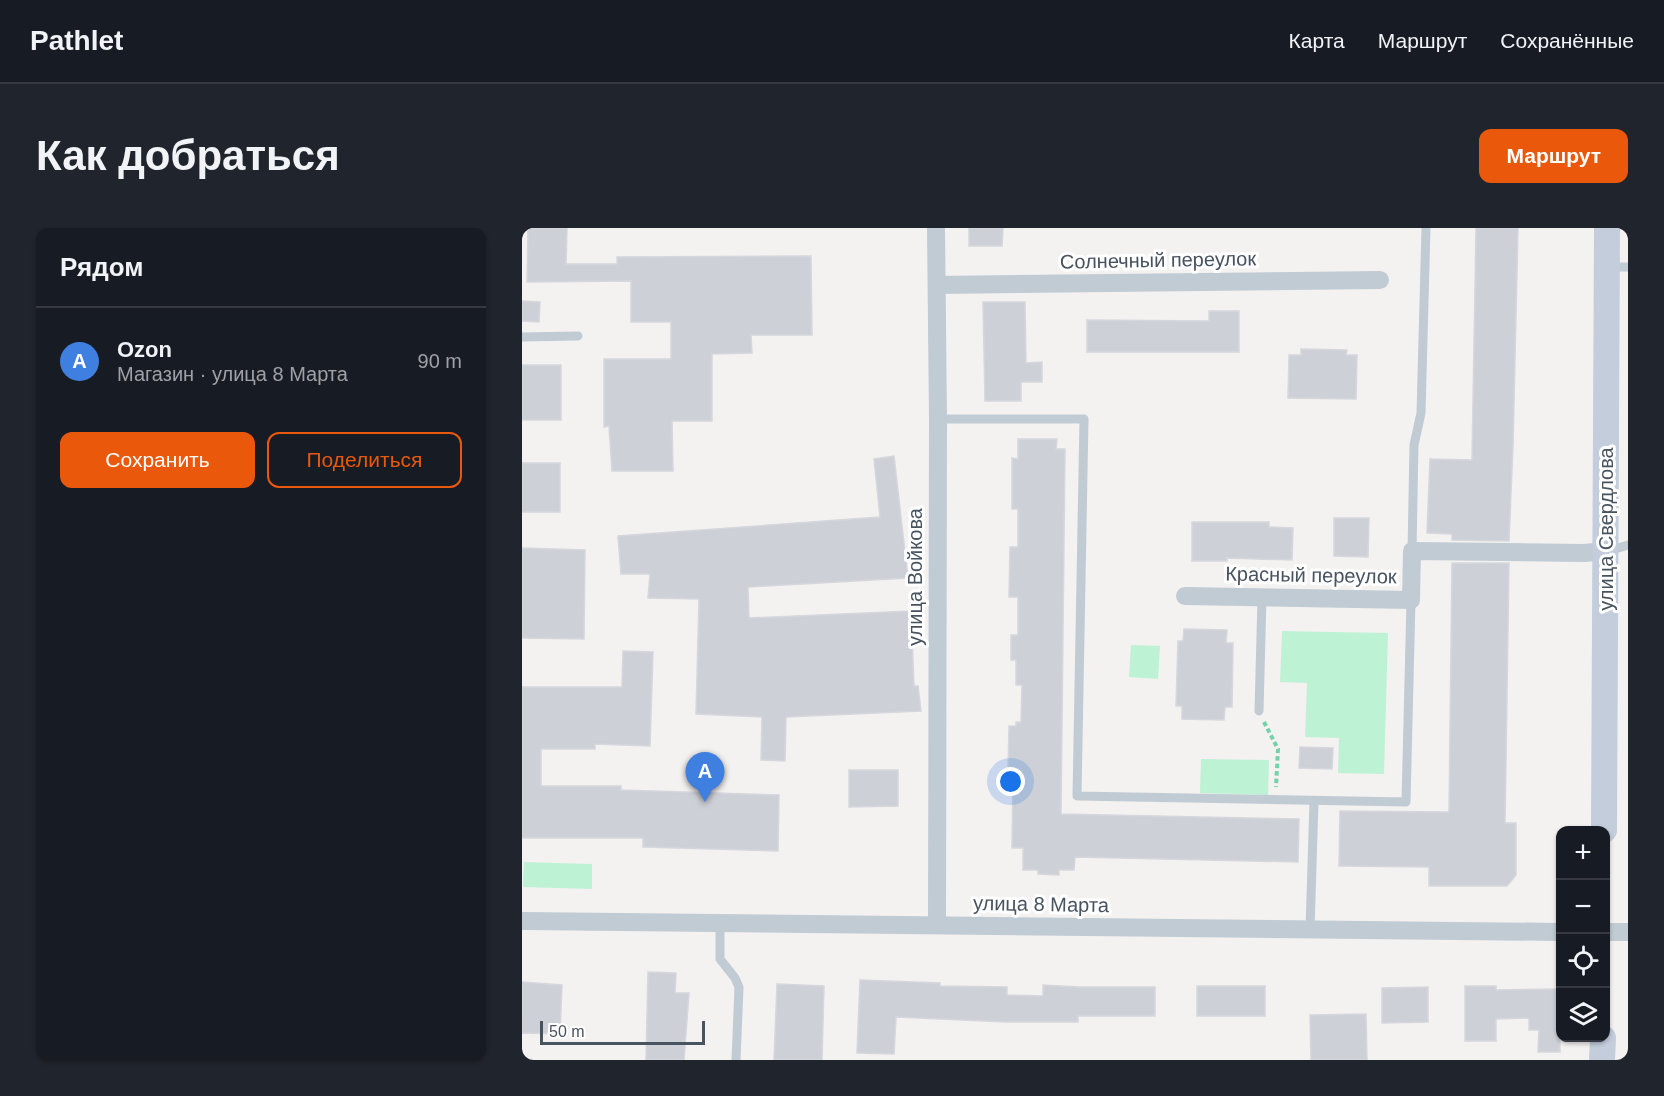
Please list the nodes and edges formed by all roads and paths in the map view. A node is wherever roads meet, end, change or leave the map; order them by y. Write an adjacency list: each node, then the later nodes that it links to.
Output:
1 (936, 228): 6 (street, улица Войкова)
2 (1425, 228): 11 (lane)
3 (1607, 228): 4 (street, улица Свердлова)
4 (1617, 267): 10 (street, улица Свердлова)
5 (1380, 280): 6 (street, Солнечный переулок)
6 (937, 285): 9 (street, улица Войкова)
7 (578, 336): 8 (lane)
8 (522, 337)
9 (938, 419): 16 (lane); 21 (street, улица Войкова)
10 (1617, 548): 11 (street, Красный переулок); 18 (street, улица Свердлова)
11 (1412, 551): 14 (street, Красный переулок)
12 (1185, 596): 13 (street, Красный переулок)
13 (1262, 597): 14 (street, Красный переулок); 15 (lane)
14 (1411, 600): 17 (lane)
15 (1259, 711): 16 (path)
16 (1276, 800): 17 (lane)
17 (1314, 801): 22 (lane)
18 (1604, 826)
19 (522, 921): 20 (street, улица 8 Марта)
20 (720, 923): 21 (street, улица 8 Марта); 27 (lane)
21 (937, 925): 22 (street, улица 8 Марта)
22 (1310, 929): 23 (street, улица 8 Марта)
23 (1556, 932)
24 (1610, 932): 25 (street)
25 (1628, 932)
26 (1603, 1042): 28 (street)
27 (736, 1060)
28 (1602, 1060)

